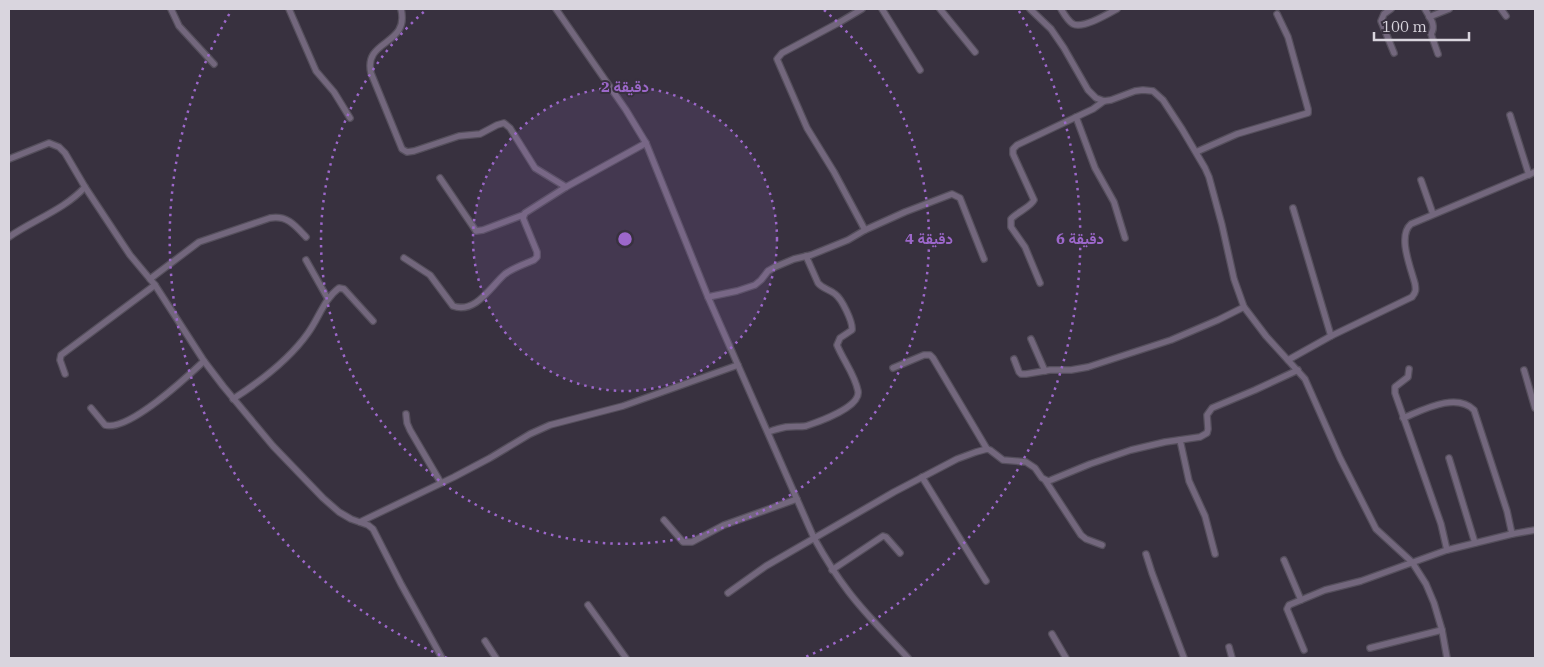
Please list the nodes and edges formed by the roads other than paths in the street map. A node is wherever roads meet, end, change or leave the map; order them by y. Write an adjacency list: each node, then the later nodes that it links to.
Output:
1 (171, 9): 21 (street)
2 (289, 9): 26 (street)
3 (401, 9): 34 (street)
4 (556, 9): 27 (street)
5 (862, 9): 38 (street)
6 (882, 9): 22 (street)
7 (940, 9): 18 (street)
8 (1030, 9): 23 (street)
9 (1061, 9): 10 (street)
10 (1117, 9)
11 (1391, 9): 19 (street)
12 (1425, 9): 16 (street)
13 (1449, 9): 16 (street)
14 (1500, 9): 17 (street)
15 (1277, 14): 28 (street)
16 (1429, 16): 20 (street)
17 (1506, 16)
18 (976, 52)
19 (1394, 53)
20 (1438, 54)
21 (214, 64)
22 (920, 70)
23 (1104, 101): 25 (street); 28 (street)
24 (1510, 115): 30 (street)
25 (1076, 117): 41 (street); 47 (street)
26 (350, 118)
27 (646, 143): 34 (street); 49 (street)
28 (1196, 152): 51 (street)
29 (9, 159): 33 (street)
30 (1533, 174): 36 (street)
31 (440, 178): 37 (street)
32 (1421, 180): 36 (street)
33 (85, 187): 39 (street); 46 (street)
34 (566, 187): 37 (street)
35 (1293, 208): 53 (street)
36 (1433, 214): 53 (street)
37 (523, 215): 43 (street)
38 (865, 230): 42 (street); 44 (street)
39 (9, 237)
40 (306, 237): 46 (street)
41 (1125, 238)
42 (806, 256): 49 (street); 70 (street)
43 (404, 258)
44 (984, 259)
45 (306, 260): 50 (street)
46 (150, 278): 48 (street)
47 (1040, 282)
48 (155, 285): 57 (street); 64 (street)
49 (708, 297): 58 (street)
50 (328, 299): 52 (street); 65 (street)
51 (1244, 307): 56 (street); 61 (street)
52 (373, 321)
53 (1331, 336): 56 (street)
54 (1031, 338): 61 (street)
55 (1014, 359): 61 (street)
56 (1288, 360): 62 (street)
57 (204, 361): 65 (street); 66 (street)
58 (738, 365): 70 (street); 76 (street)
59 (893, 368): 72 (street)
60 (1409, 369): 69 (street)
61 (1045, 370)
62 (1298, 370): 71 (street); 90 (street)
63 (1524, 370): 67 (street)
64 (64, 374)
65 (233, 399): 79 (street)
66 (91, 408)
67 (1535, 408)
68 (406, 414): 76 (street)
69 (1404, 418): 81 (street); 85 (street)
70 (768, 432): 77 (street)
71 (1180, 440): 75 (street); 88 (street)
72 (987, 449): 74 (street); 75 (street)
73 (1449, 458): 83 (street)
74 (922, 477): 82 (street); 92 (street)
75 (1045, 480): 84 (street)
76 (440, 483): 79 (street)
77 (797, 499): 78 (street); 82 (street)
78 (664, 520)
79 (360, 522): 102 (street)
80 (1535, 530): 81 (street)
81 (1512, 534): 83 (street)
82 (814, 538): 91 (street); 93 (street)
83 (1475, 543): 85 (street)
84 (1102, 545)
85 (1447, 550): 90 (street)
86 (900, 553): 91 (street)
87 (1146, 554): 107 (street)
88 (1215, 554)
89 (1284, 560): 94 (street)
90 (1412, 562): 94 (street); 96 (street)
91 (832, 570): 105 (street)
92 (986, 581)
93 (728, 593)
94 (1301, 600): 101 (street)
95 (588, 605): 104 (street)
96 (1442, 630): 100 (street); 109 (street)
97 (1052, 634): 106 (street)
98 (485, 641): 103 (street)
99 (1229, 647): 108 (street)
100 (1370, 648)
101 (1304, 650)
102 (442, 658)
103 (496, 658)
104 (626, 658)
105 (908, 658)
106 (1066, 658)
107 (1184, 658)
108 (1232, 658)
109 (1446, 658)

